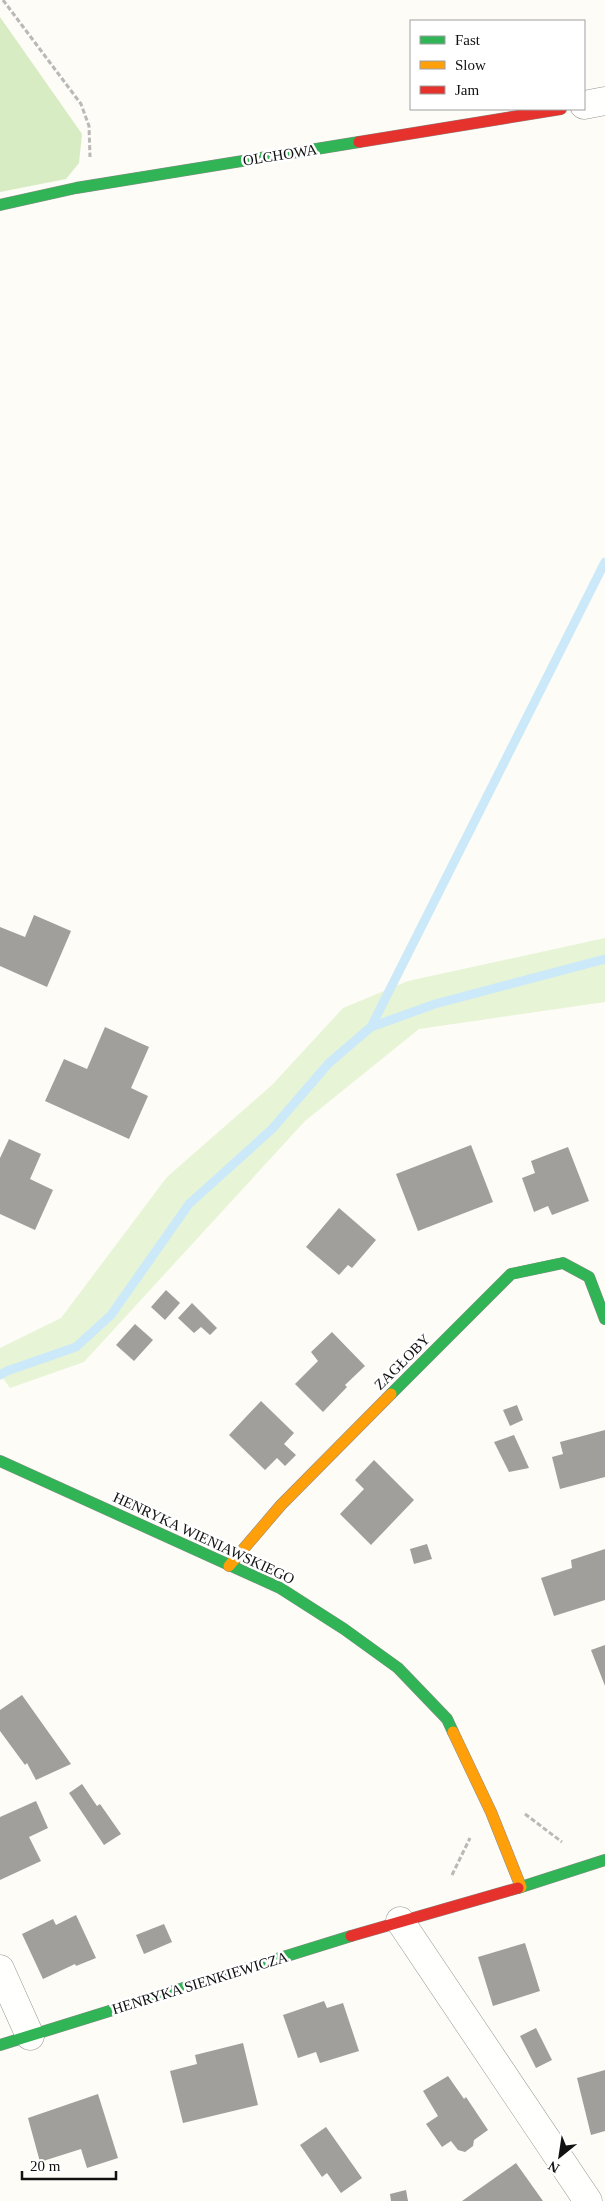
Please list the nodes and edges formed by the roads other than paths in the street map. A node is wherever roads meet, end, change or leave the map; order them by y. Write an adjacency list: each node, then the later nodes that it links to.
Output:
1 (605, 101): 2 (street)
2 (585, 105)
3 (555, 110): 4 (street, OLCHOWA)
4 (0, 205)
5 (605, 1319): 7 (street, ZAGŁOBY)
6 (0, 1461): 7 (street, HENRYKA WIENIAWSKIEGO)
7 (229, 1566): 9 (street, HENRYKA WIENIAWSKIEGO)
8 (605, 1860): 9 (street, HENRYKA SIENKIEWICZA)
9 (521, 1887): 10 (street, HENRYKA SIENKIEWICZA)
10 (400, 1921): 12 (street, HENRYKA SIENKIEWICZA); 14 (street)
11 (0, 1969): 12 (street)
12 (30, 2036): 13 (street, HENRYKA SIENKIEWICZA)
13 (0, 2044)
14 (588, 2201)

